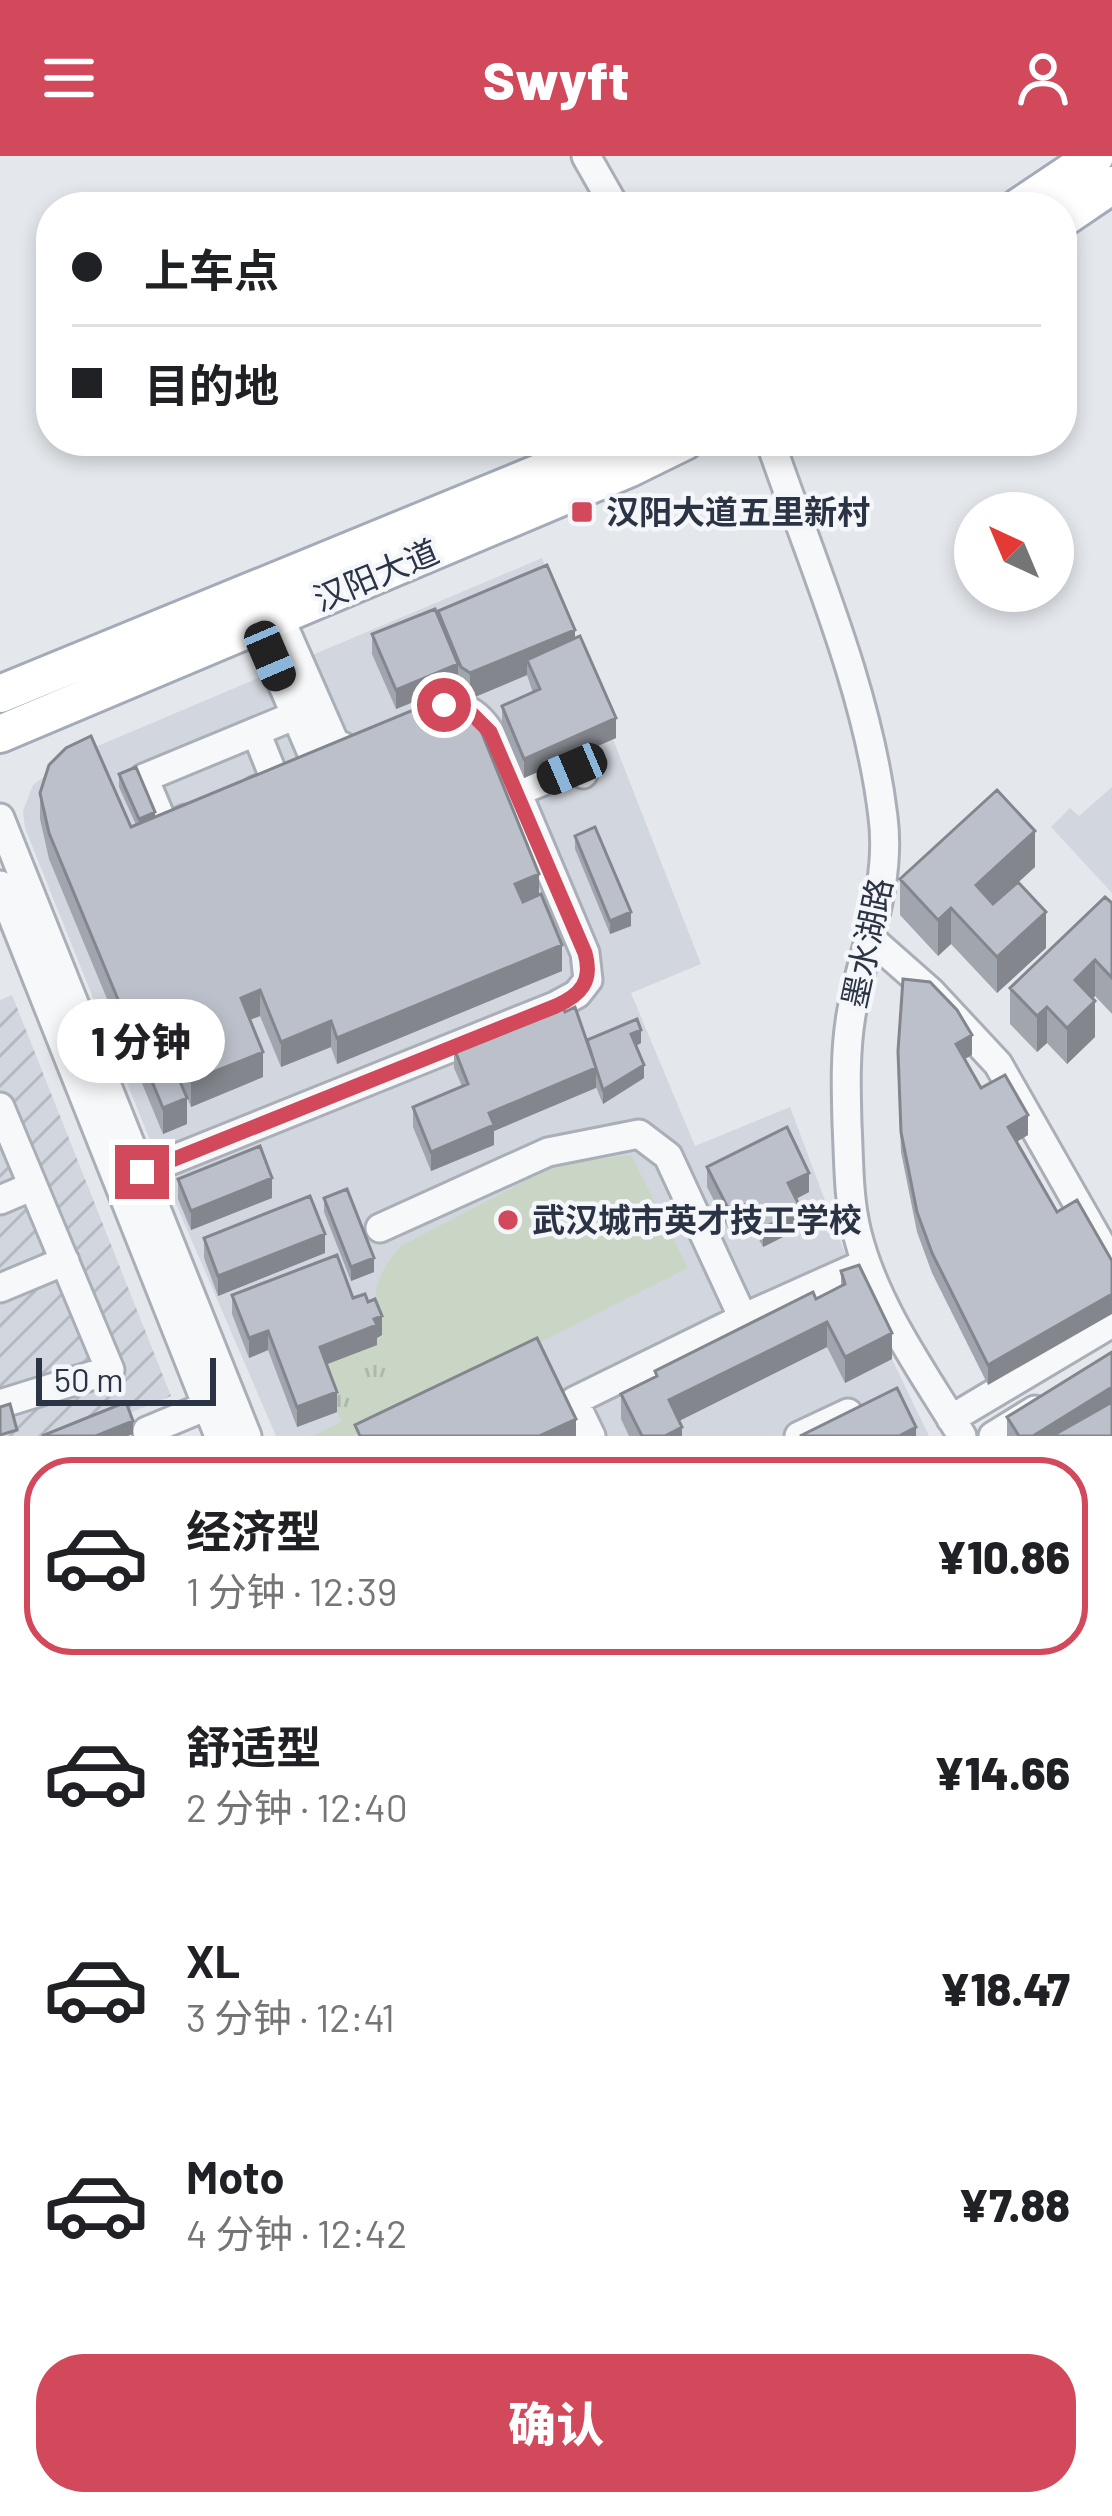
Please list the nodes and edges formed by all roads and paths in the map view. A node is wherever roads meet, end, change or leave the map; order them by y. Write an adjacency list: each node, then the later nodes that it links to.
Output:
1 (586, 156): 4 (street)
2 (1094, 156): 5 (main road)
3 (1112, 185): 6 (main road)
4 (606, 192)
5 (1041, 192)
6 (1077, 209)
7 (577, 456): 11 (main road, 汉阳大道)
8 (654, 456): 10 (main road, 汉阳大道)
9 (775, 456): 21 (street, 墨水湖路)
10 (268, 621): 12 (street); 16 (main road, 汉阳大道)
11 (0, 694)
12 (307, 711): 14 (street); 15 (street)
13 (414, 716): 18 (street)
14 (256, 732): 14 (street)
15 (375, 732)
16 (0, 734)
17 (583, 773): 18 (street)
18 (517, 792): 23 (street)
19 (0, 818): 23 (street)
20 (0, 885): 35 (street)
21 (870, 938): 28 (street, 墨水湖路); 29 (street)
22 (0, 1106): 24 (street)
23 (142, 1172): 40 (street)
24 (33, 1186): 25 (street); 27 (street)
25 (0, 1200)
26 (380, 1228): 31 (street)
27 (64, 1261): 30 (street); 34 (street)
28 (866, 1263): 31 (street); 37 (street, 墨水湖路)
29 (1112, 1264)
30 (0, 1288)
31 (743, 1318): 41 (street)
32 (1112, 1323): 37 (street)
33 (1052, 1399): 43 (street)
34 (0, 1404)
35 (207, 1406): 38 (street); 39 (street)
36 (848, 1413): 42 (street)
37 (956, 1427)
38 (149, 1436)
39 (219, 1436)
40 (247, 1436)
41 (591, 1436)
42 (799, 1436)
43 (993, 1436)

